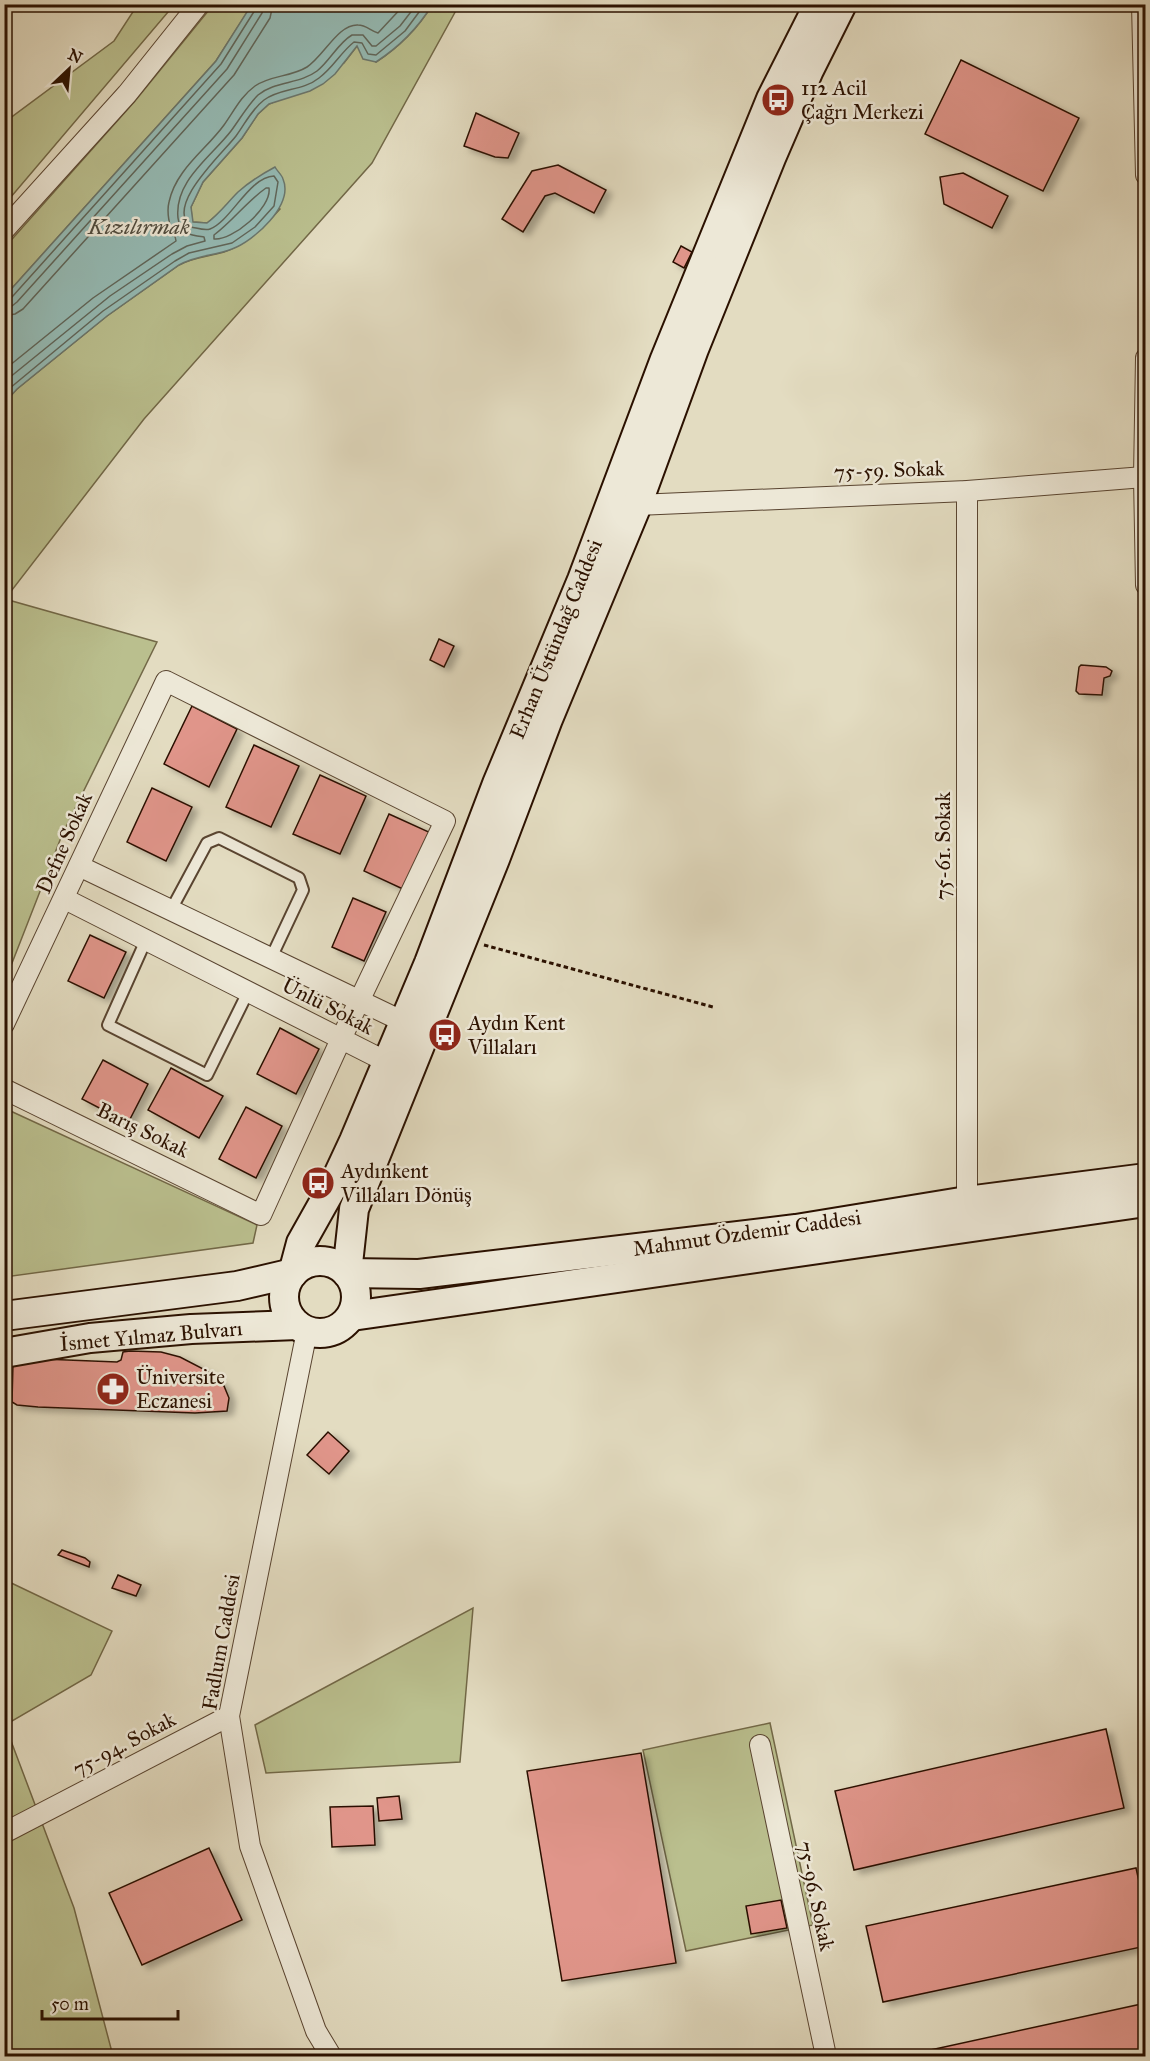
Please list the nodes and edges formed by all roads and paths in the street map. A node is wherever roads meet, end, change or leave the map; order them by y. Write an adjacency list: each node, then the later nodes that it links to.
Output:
1 (199, 4): 6 (street)
2 (819, 4): 21 (street, Erhan Üstündağ Caddesi)
3 (842, 4): 10 (street, Erhan Üstündağ Caddesi)
4 (1142, 4): 5 (street)
5 (1146, 175)
6 (4, 230)
7 (1146, 358): 8 (street)
8 (1144, 477): 9 (street, 75-59. Sokak); 11 (street)
9 (967, 491): 10 (street, 75-59. Sokak); 27 (street, 75-61. Sokak)
10 (637, 505): 15 (street, Erhan Üstündağ Caddesi)
11 (1146, 585)
12 (79, 866): 13 (street, Defne Sokak); 14 (street, Ünlü Sokak); 19 (street, Defne Sokak)
13 (65, 899): 16 (street, Ünlü Sokak); 22 (street, Defne Sokak)
14 (171, 910): 17 (street, Ünlü Sokak); 17 (lane, Ünlü Sokak)
15 (462, 939): 20 (path); 30 (street, Erhan Üstündağ Caddesi)
16 (146, 940): 18 (street, Ünlü Sokak); 18 (lane, Ünlü Sokak)
17 (271, 958): 19 (street, Ünlü Sokak)
18 (248, 992): 23 (street, Ünlü Sokak)
19 (360, 1001): 21 (street, Ünlü Sokak); 23 (street)
20 (713, 1007)
21 (404, 1022): 24 (street, Erhan Üstündağ Caddesi)
22 (4, 1024)
23 (341, 1039): 24 (street, Ünlü Sokak); 25 (street, Barış Sokak)
24 (387, 1062): 29 (street, Erhan Üstündağ Caddesi)
25 (4, 1089)
26 (1146, 1178): 27 (street, Mahmut Özdemir Caddesi)
27 (966, 1201): 30 (street, Mahmut Özdemir Caddesi)
28 (1146, 1202): 32 (street, Mahmut Özdemir Caddesi)
29 (293, 1273): 30 (street); 31 (street, İsmet Yılmaz Bulvarı); 33 (street)
30 (348, 1273): 32 (street)
31 (4, 1316)
32 (352, 1316): 33 (street)
33 (302, 1328): 34 (street, İsmet Yılmaz Bulvarı); 35 (street, Fadlum Caddesi)
34 (4, 1353)
35 (229, 1716): 37 (street, 75-94. Sokak); 38 (street, Fadlum Caddesi)
36 (760, 1744): 39 (street, 75-96. Sokak)
37 (4, 1833)
38 (331, 2056)
39 (826, 2056)

